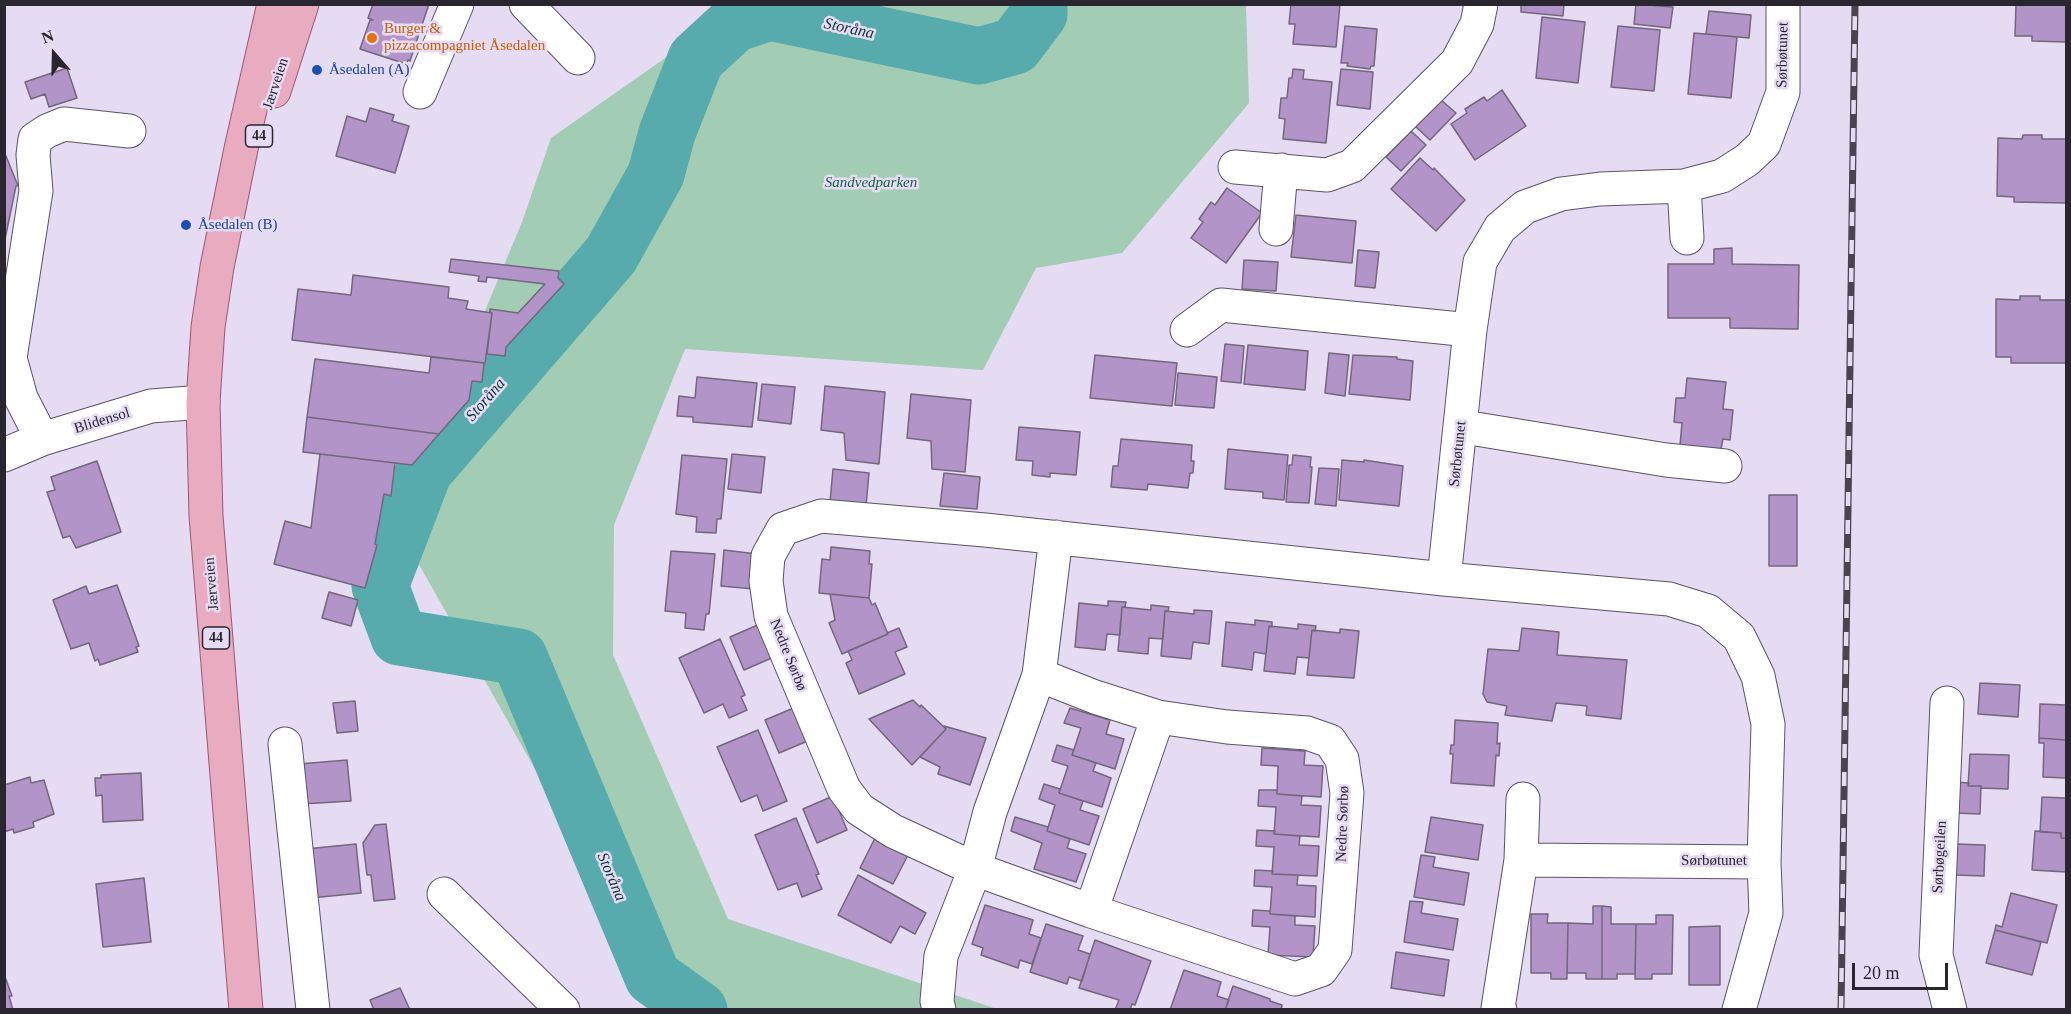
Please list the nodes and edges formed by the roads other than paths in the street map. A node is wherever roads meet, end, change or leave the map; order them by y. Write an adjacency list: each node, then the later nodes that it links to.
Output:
1 (274, 4): 15 (main road, Jærveien / 44)
2 (302, 4): 15 (main road, Jærveien / 44)
3 (457, 4): 8 (street)
4 (526, 4): 7 (street)
5 (1481, 4): 11 (street)
6 (1784, 4): 12 (street, Sørbøtunet)
7 (578, 58)
8 (420, 92)
9 (129, 131): 20 (street)
10 (1235, 166): 11 (street)
11 (1281, 170): 13 (street)
12 (1684, 186): 14 (street); 17 (street, Sørbøtunet)
13 (1276, 229)
14 (1687, 238)
15 (217, 267): 18 (main road, Jærveien / 44)
16 (1187, 330): 17 (street)
17 (1470, 330): 19 (street, Sørbøtunet)
18 (203, 402): 20 (street, Blidensol); 36 (main road, Jærveien / 44)
19 (1460, 428): 22 (street); 24 (street, Sørbøtunet)
20 (42, 439): 21 (street, Blidensol)
21 (4, 454)
22 (1725, 466)
23 (1056, 537): 24 (street, Nedre Sørbø); 25 (street); 32 (street, Nedre Sørbø)
24 (1444, 579): 31 (street, Sørbøtunet)
25 (1039, 675): 27 (street, Nedre Sørbø); 32 (street)
26 (1947, 704): 41 (street, Sørbøgeilen)
27 (1158, 717): 34 (street); 34 (street, Nedre Sørbø)
28 (285, 744): 37 (street)
29 (1523, 799): 30 (street)
30 (1521, 860): 31 (street, Sørbøtunet); 35 (street)
31 (1764, 862): 40 (street, Sørbøtunet)
32 (975, 868): 34 (street, Nedre Sørbø); 39 (street)
33 (444, 894): 38 (street)
34 (1091, 911)
35 (1499, 1009)
36 (246, 1010)
37 (313, 1010)
38 (563, 1010)
39 (939, 1010)
40 (1739, 1010)
41 (1950, 1010)

